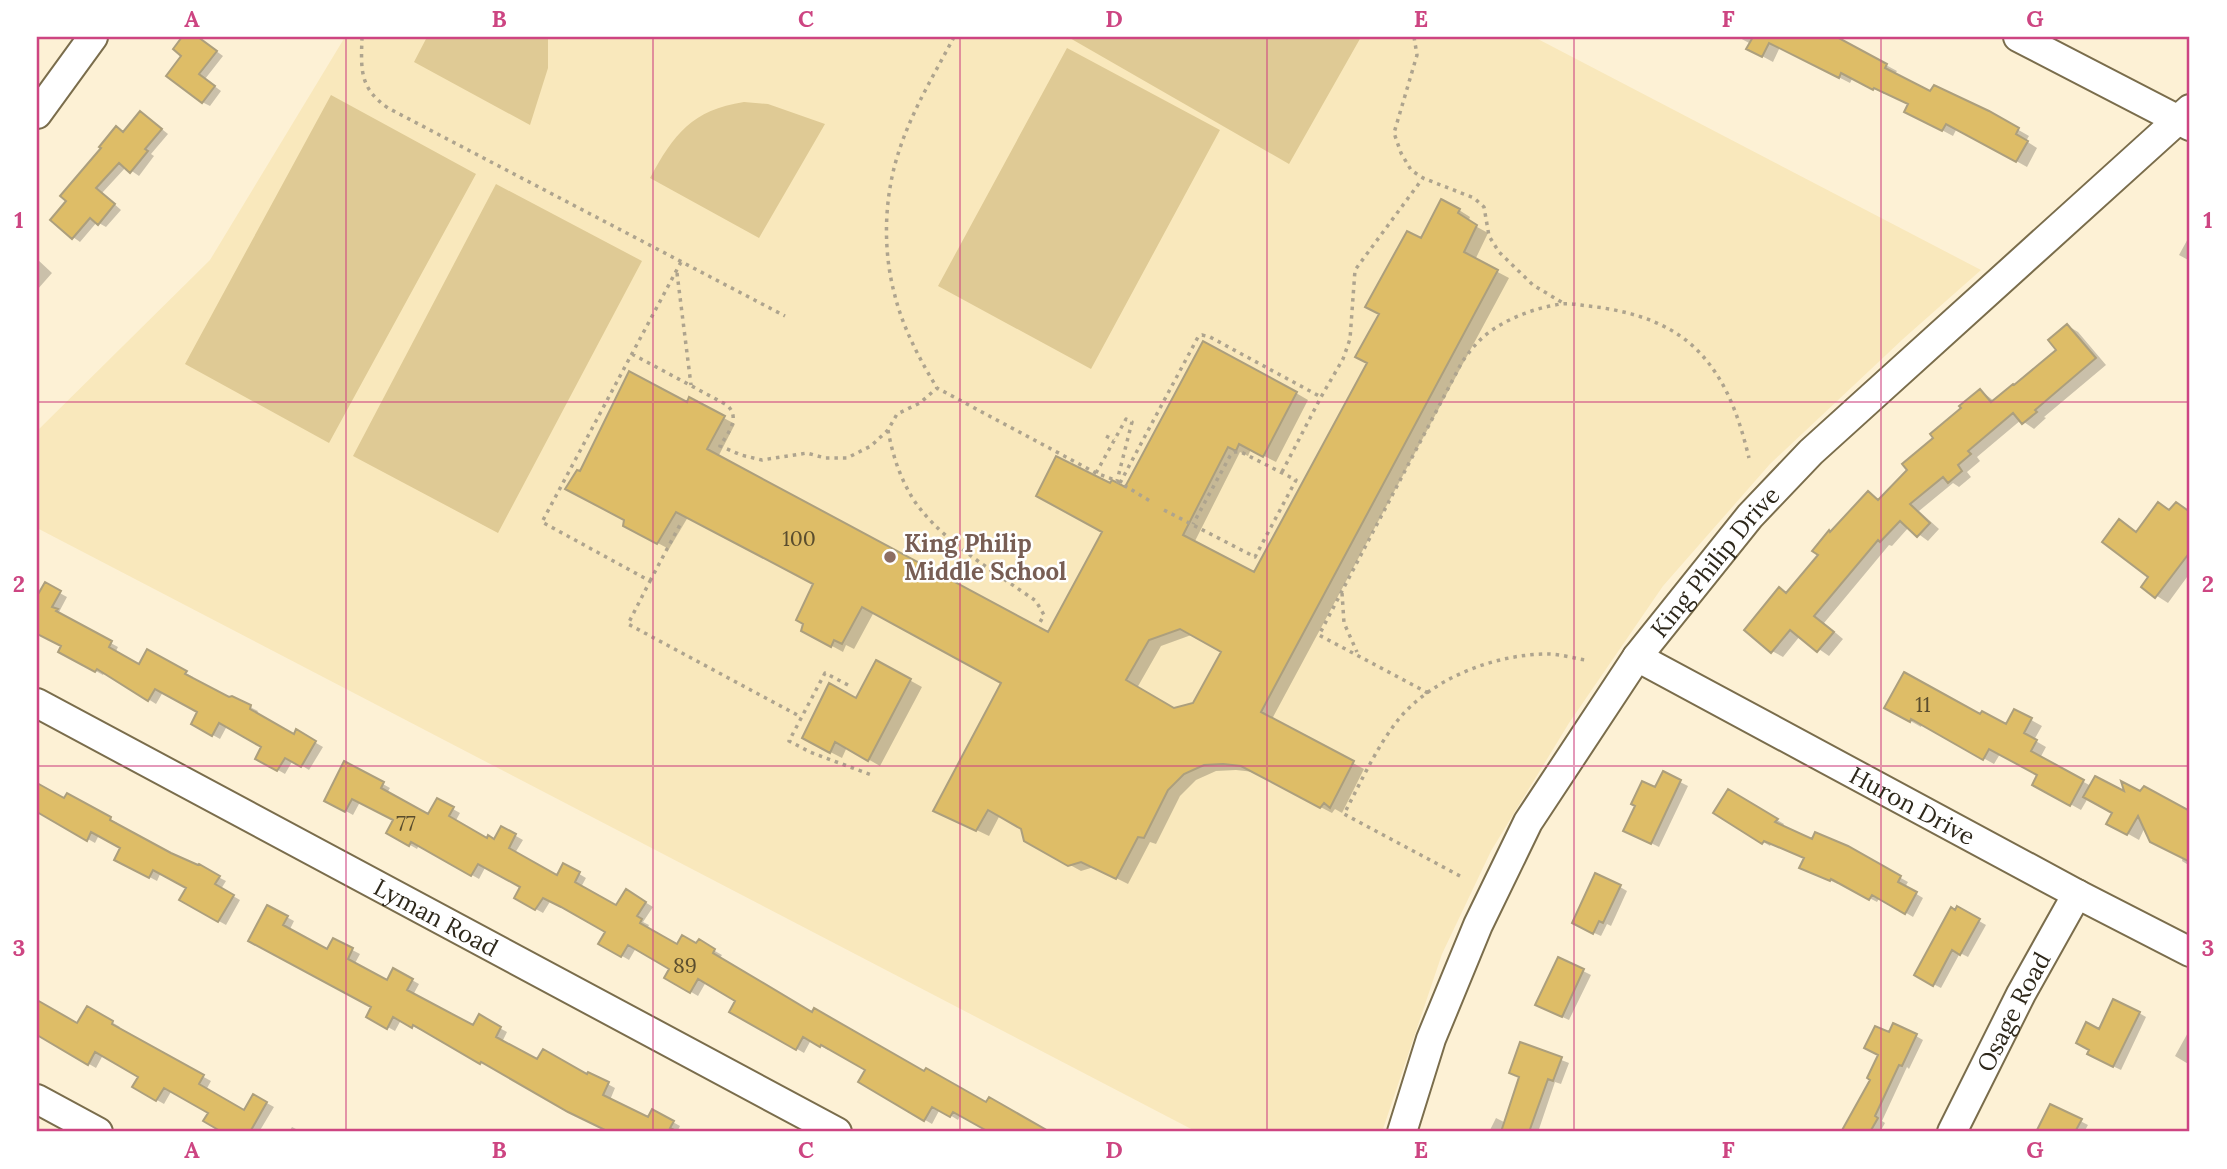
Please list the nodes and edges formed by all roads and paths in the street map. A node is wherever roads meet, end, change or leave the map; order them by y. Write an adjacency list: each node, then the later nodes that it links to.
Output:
1 (93, 37): 6 (street)
2 (362, 37): 9 (path)
3 (954, 37): 15 (path)
4 (1414, 37): 8 (path)
5 (2018, 37): 7 (street)
6 (37, 114)
7 (2186, 118): 32 (street, King Philip Drive)
8 (1423, 178): 11 (path); 16 (path)
9 (681, 262): 10 (path); 12 (path)
10 (676, 271): 13 (path); 14 (path)
11 (1564, 304): 20 (path); 29 (path)
12 (785, 316)
13 (632, 355): 14 (path); 28 (path)
14 (691, 385): 17 (path)
15 (937, 388): 17 (path); 22 (path)
16 (1321, 397): 21 (path); 23 (path)
17 (888, 430): 30 (path)
18 (1106, 436): 19 (path)
19 (1114, 440): 22 (path); 23 (path)
20 (1749, 457)
21 (1282, 472): 27 (path); 27 (path)
22 (1096, 473): 23 (path)
23 (1119, 482): 24 (path)
24 (1150, 501)
25 (1164, 510): 27 (path)
26 (682, 521): 28 (path)
27 (1193, 524)
28 (650, 581): 37 (path)
29 (1342, 591): 31 (path); 31 (path)
30 (1039, 624)
31 (1357, 654): 35 (path)
32 (1637, 657): 40 (street, Huron Drive); 45 (street, King Philip Drive)
33 (1585, 660): 35 (path)
34 (848, 685): 37 (path)
35 (1428, 693): 39 (path)
36 (37, 703): 44 (street, Lyman Road)
37 (802, 717): 38 (path)
38 (874, 776)
39 (1460, 876)
40 (2077, 894): 41 (street, Huron Drive); 46 (street, Osage Road)
41 (2190, 952)
42 (37, 1100): 43 (street)
43 (97, 1132)
44 (837, 1132)
45 (1402, 1132)
46 (1952, 1132)

